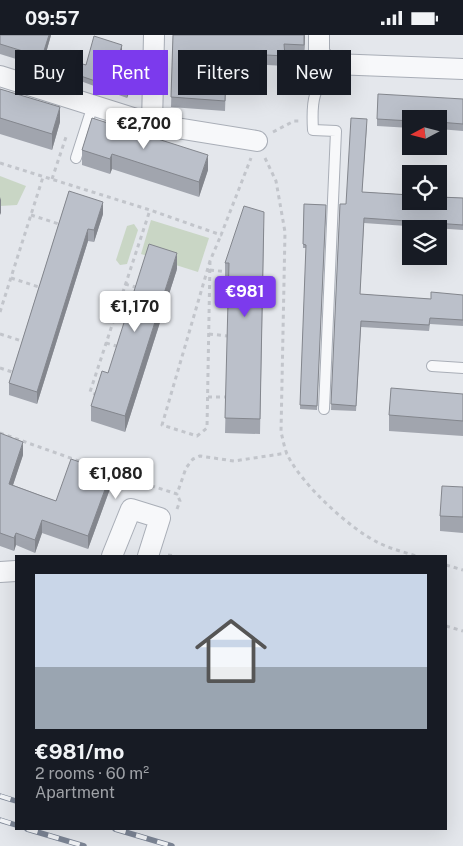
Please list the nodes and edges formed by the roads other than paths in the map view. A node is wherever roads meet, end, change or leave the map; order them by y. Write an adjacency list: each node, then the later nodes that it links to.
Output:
1 (154, 35): 9 (street)
2 (319, 35): 3 (street)
3 (319, 50)
4 (351, 63): 5 (street)
5 (463, 69)
6 (0, 76): 8 (street)
7 (314, 95): 14 (lane)
8 (93, 105): 9 (street); 11 (lane)
9 (152, 124): 10 (street)
10 (257, 141)
11 (76, 158)
12 (432, 366): 13 (lane)
13 (463, 368)
14 (324, 409)
15 (112, 555): 16 (street)
16 (148, 555)
17 (15, 571): 18 (street)
18 (0, 572)

